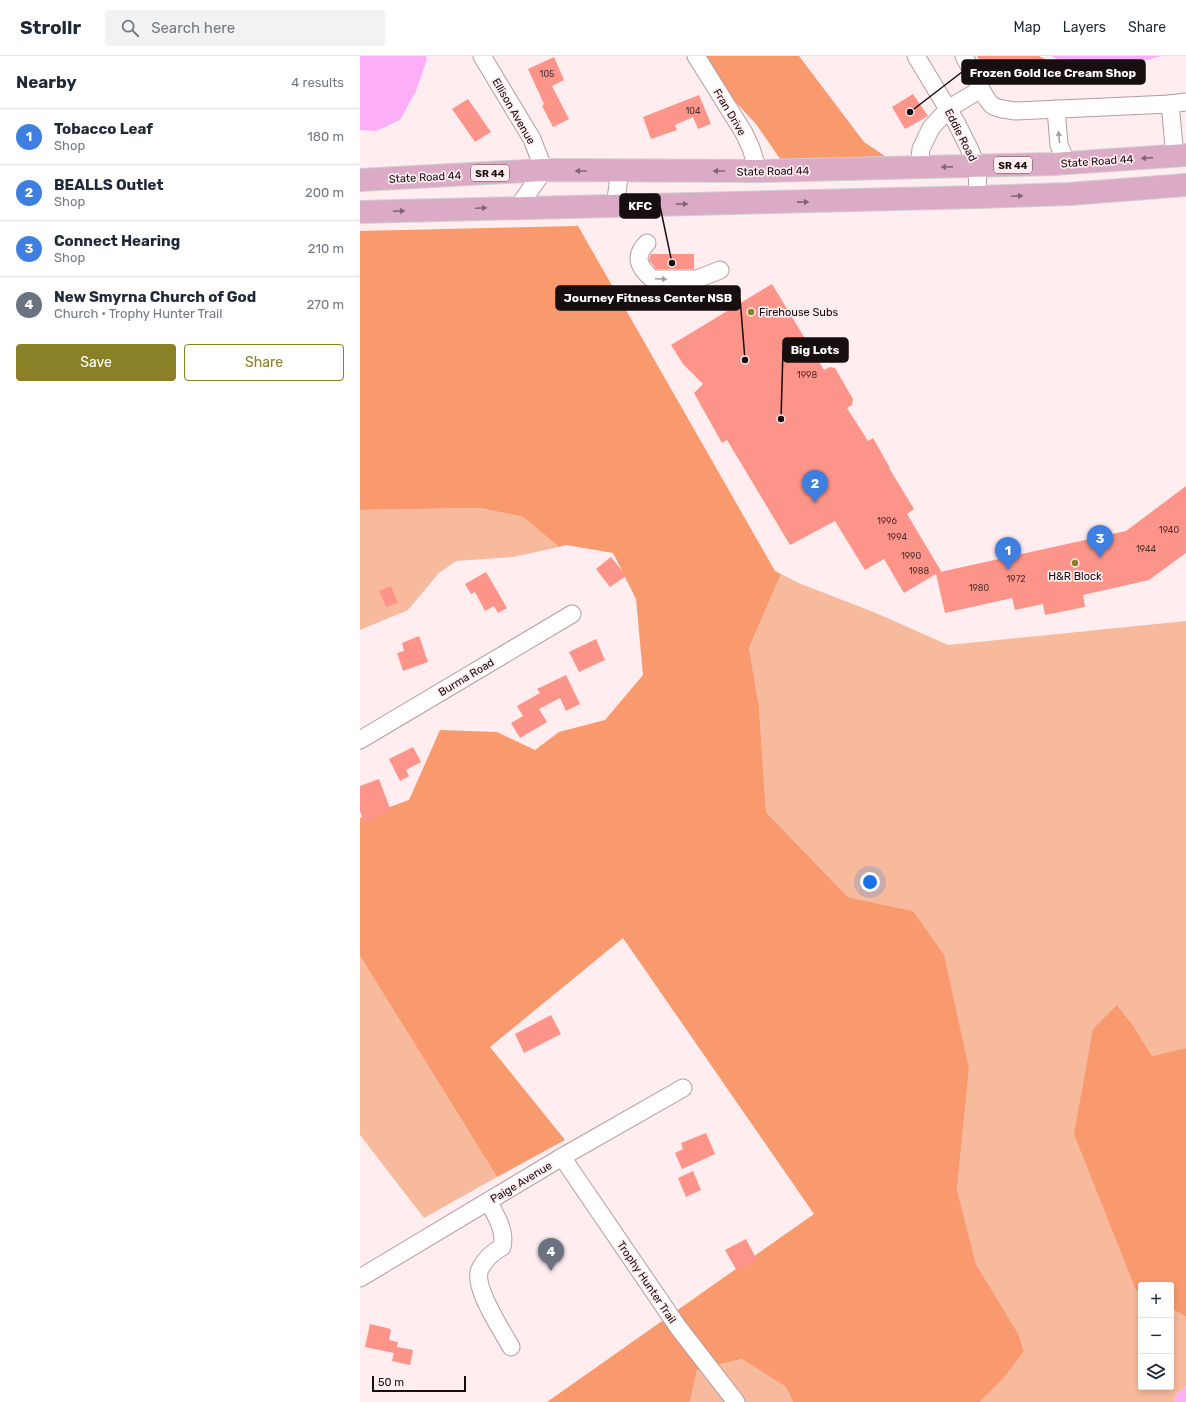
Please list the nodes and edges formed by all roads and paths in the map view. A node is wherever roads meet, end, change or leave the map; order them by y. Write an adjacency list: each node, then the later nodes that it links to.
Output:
1 (482, 56): 13 (street, Ellison Avenue)
2 (696, 56): 15 (street, Fran Drive)
3 (917, 56): 7 (street, Eddie Road)
4 (964, 56): 5 (street)
5 (981, 89): 7 (street); 8 (street)
6 (1178, 103): 8 (street); 9 (street)
7 (948, 109): 11 (street, Eddie Road); 12 (street)
8 (1056, 109): 10 (street, one-way to 8)
9 (1180, 155): 10 (main road, State Road 44 / SR 44, one-way to 10)
10 (1067, 163): 11 (main road, State Road 44 / SR 44)
11 (977, 166): 12 (main road, State Road 44 / SR 44, one-way to 12); 18 (street, Eddie Road)
12 (919, 167): 15 (main road, State Road 44 / SR 44)
13 (544, 170): 14 (main road, State Road 44 / SR 44, one-way to 13); 16 (main road, State Road 44 / SR 44); 20 (street)
14 (620, 171): 15 (main road, State Road 44 / SR 44, one-way to 14); 19 (street)
15 (758, 171)
16 (360, 180)
17 (1186, 184): 18 (main road, one-way to 17)
18 (978, 197): 19 (main road, one-way to 18)
19 (615, 206): 20 (main road)
20 (518, 207): 21 (main road, one-way to 20)
21 (360, 212)
22 (646, 243): 23 (street, one-way to 23)
23 (720, 270)
24 (572, 614): 25 (street, Burma Road)
25 (360, 740)
26 (683, 1088): 27 (street, Paige Avenue)
27 (562, 1158): 28 (street, Paige Avenue); 31 (street, Trophy Hunter Trail)
28 (488, 1202): 29 (street, Paige Avenue); 30 (street)
29 (360, 1278)
30 (511, 1347)
31 (736, 1402)

